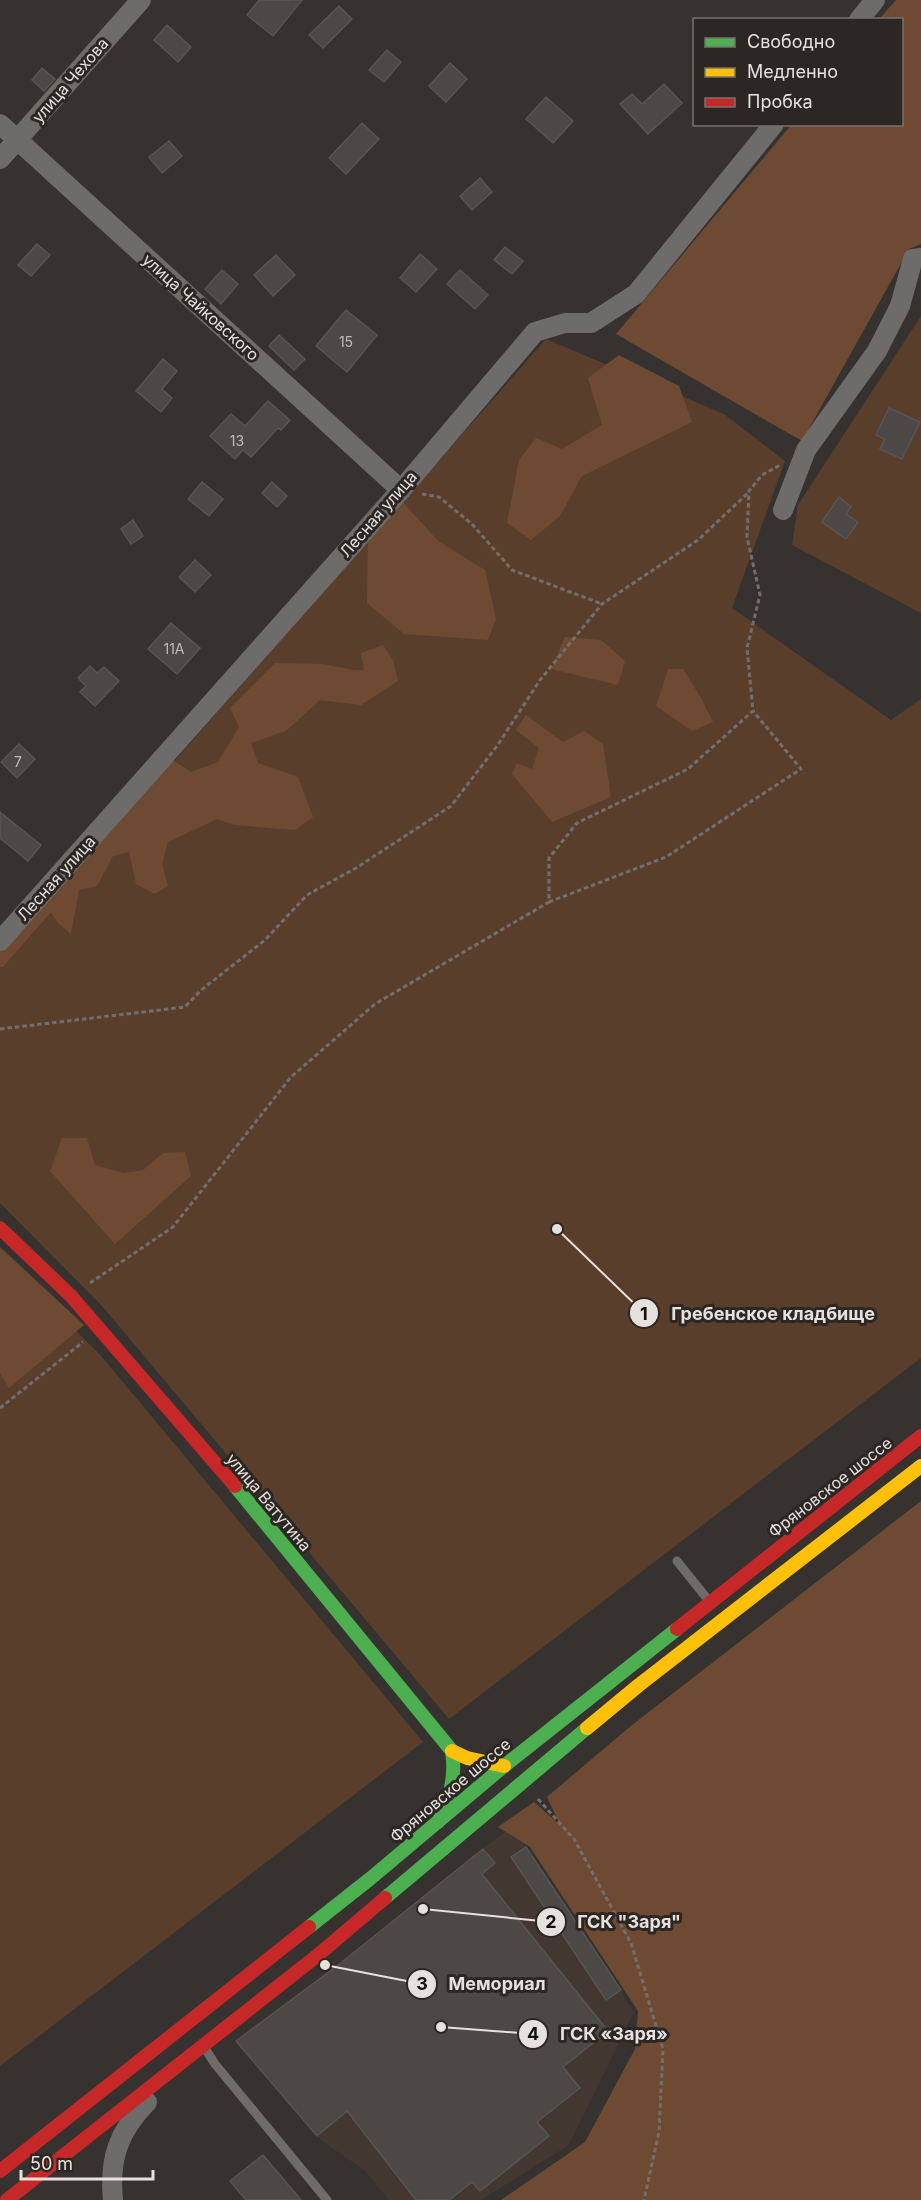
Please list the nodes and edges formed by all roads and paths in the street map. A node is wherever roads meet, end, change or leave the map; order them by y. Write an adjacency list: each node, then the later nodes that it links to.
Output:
1 (141, 0): 6 (street, улица Чехова)
2 (875, 0): 3 (street)
3 (861, 18)
4 (0, 124): 6 (street, улица Чайковского)
5 (772, 126): 10 (street, Лесная улица)
6 (17, 140): 7 (street, улица Чехова); 10 (street, улица Чайковского)
7 (0, 159)
8 (921, 258): 9 (street)
9 (806, 450): 11 (path); 12 (street)
10 (401, 489): 13 (path); 16 (street, Лесная улица)
11 (749, 491): 13 (path); 14 (path)
12 (783, 510)
13 (602, 604): 17 (path)
14 (753, 711): 15 (path); 15 (path)
15 (549, 902): 19 (path)
16 (0, 941)
17 (0, 1029)
18 (0, 1228): 19 (main road, улица Ватутина)
19 (71, 1296): 20 (main road, улица Ватутина)
20 (99, 1330): 21 (path); 26 (main road, улица Ватутина)
21 (0, 1408)
22 (921, 1436): 25 (main road, Фряновское шоссе)
23 (921, 1466): 30 (main road)
24 (677, 1561): 25 (lane)
25 (710, 1602): 27 (main road, Фряновское шоссе)
26 (452, 1751): 27 (main road); 29 (main road)
27 (504, 1766): 29 (main road, Фряновское шоссе)
28 (534, 1794): 35 (path)
29 (438, 1822): 31 (main road, Фряновское шоссе)
30 (203, 2045): 32 (main road); 33 (street); 34 (lane)
31 (0, 2171)
32 (7, 2200)
33 (113, 2200)
34 (327, 2200)
35 (645, 2200)

